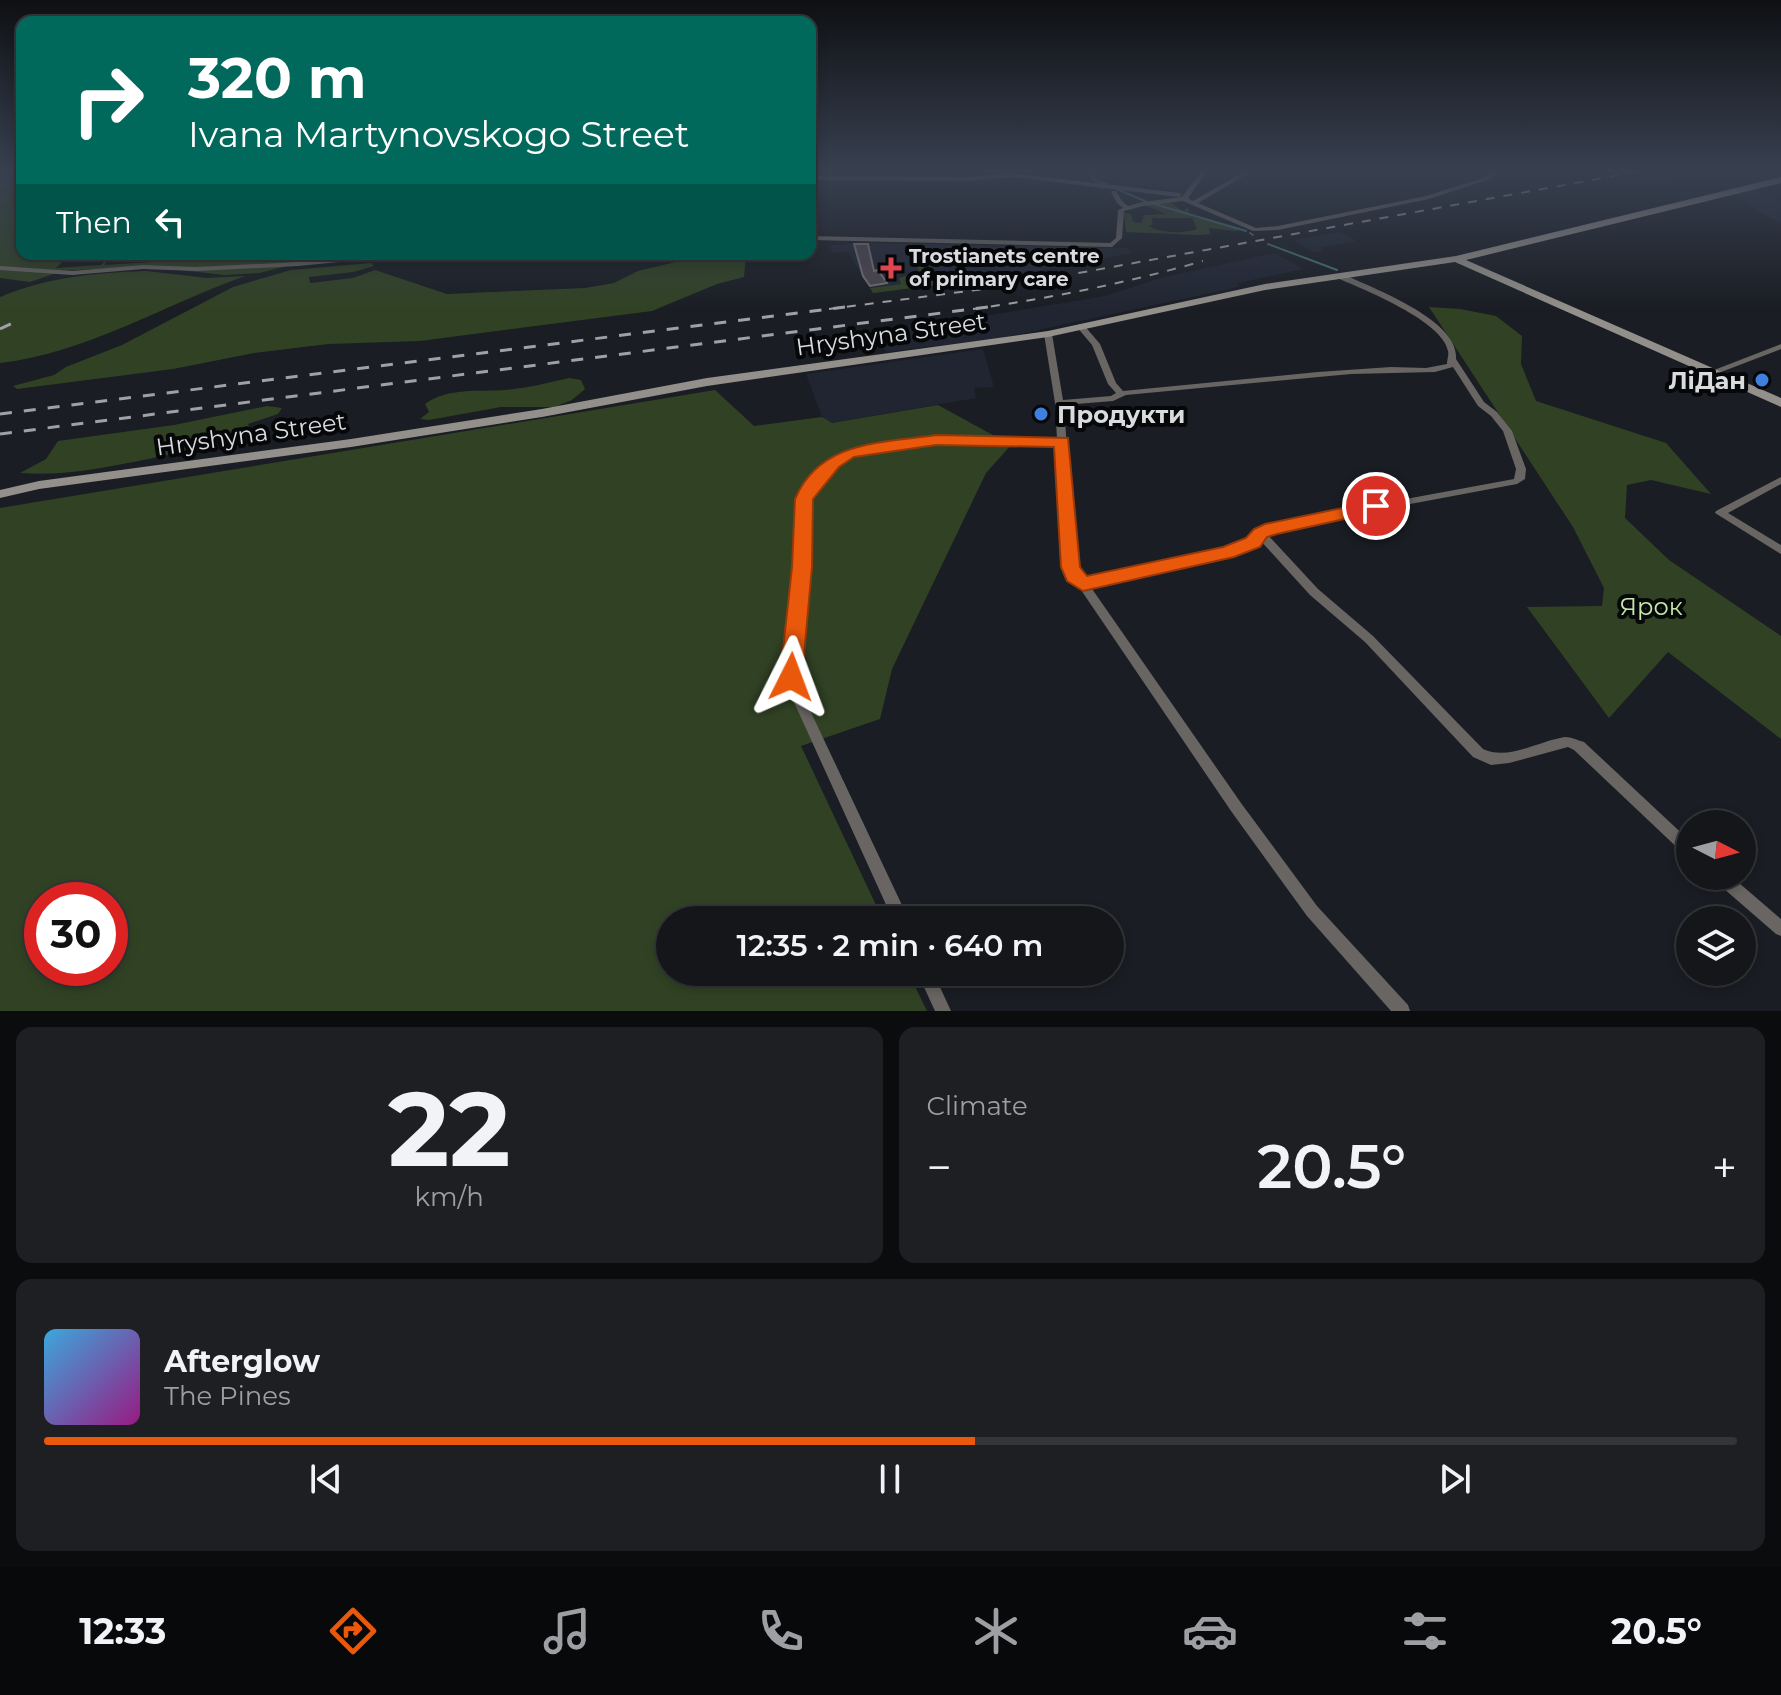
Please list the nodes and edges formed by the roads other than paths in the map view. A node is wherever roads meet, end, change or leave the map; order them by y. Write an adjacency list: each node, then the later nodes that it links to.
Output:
1 (1120, 216): 5 (street)
2 (1225, 216): 3 (street)
3 (1329, 216)
4 (1636, 216): 6 (street, Hryshyna Street)
5 (816, 238)
6 (1456, 259): 9 (street, Hryshyna Street); 14 (street)
7 (338, 260): 8 (street)
8 (0, 268)
9 (1340, 276): 10 (street, Hryshyna Street); 13 (street)
10 (1080, 326): 11 (street, Hryshyna Street); 15 (street)
11 (1048, 334): 16 (street); 20 (street, Hryshyna Street)
12 (1781, 346): 14 (street)
13 (1453, 361): 15 (street); 21 (street)
14 (1713, 372): 17 (street)
15 (1121, 394): 16 (street)
16 (1059, 403): 18 (street)
17 (1781, 403)
18 (1062, 442): 23 (street); 26 (street)
19 (1781, 480): 22 (street)
20 (0, 494)
21 (1260, 533): 23 (street); 24 (street)
22 (1781, 550)
23 (1083, 584): 30 (street)
24 (1676, 837)
25 (1736, 890): 27 (street)
26 (895, 906)
27 (1781, 929)
28 (931, 986): 29 (street)
29 (943, 1011)
30 (1402, 1011)

